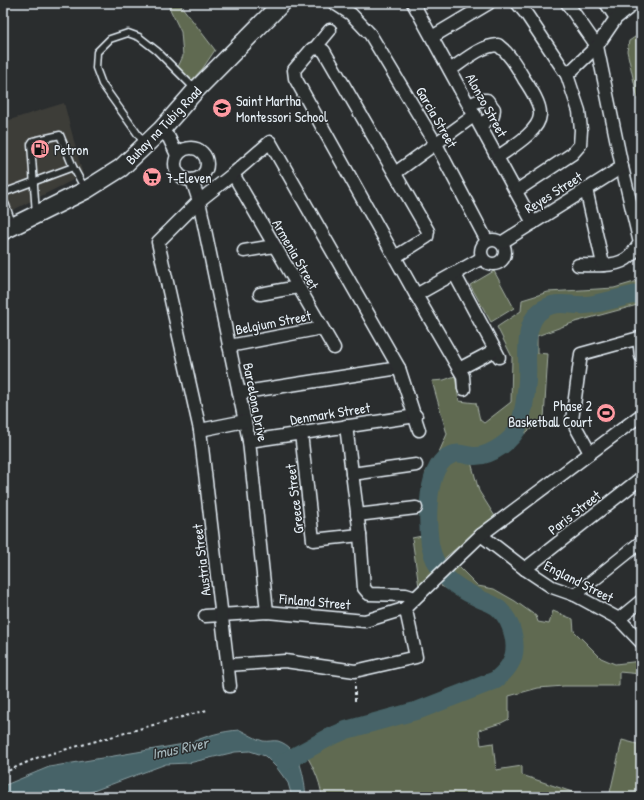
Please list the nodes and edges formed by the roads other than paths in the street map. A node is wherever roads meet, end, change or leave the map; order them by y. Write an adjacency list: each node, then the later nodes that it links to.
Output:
1 (282, 3): 17 (main road, Buhay na Tubig Road)
2 (334, 3): 9 (street, Garcia Street)
3 (489, 3): 12 (street)
4 (517, 3): 16 (street)
5 (567, 3): 13 (street)
6 (606, 3): 10 (street)
7 (635, 3): 10 (street)
8 (415, 4): 12 (street, Alonzo Street)
9 (349, 8): 20 (street, Garcia Street)
10 (616, 18): 13 (street)
11 (330, 30): 14 (street)
12 (432, 37): 15 (street, Alonzo Street)
13 (597, 46): 16 (street); 25 (street)
14 (315, 48): 26 (street); 43 (street)
15 (450, 70): 18 (street, Alonzo Street); 23 (street)
16 (567, 75): 32 (street)
17 (196, 90): 19 (main road, Buhay na Tubig Road); 21 (lane)
18 (475, 115): 20 (street); 23 (street, Alonzo Street)
19 (161, 130): 21 (main road, Buhay na Tubig Road); 22 (street)
20 (436, 144): 26 (street); 39 (street, Garcia Street)
21 (145, 145): 30 (main road, Buhay na Tubig Road)
22 (177, 155): 28 (street); 28 (street)
23 (498, 157): 32 (street, Alonzo Street)
24 (73, 167): 29 (lane); 29 (lane); 30 (lane)
25 (622, 167): 31 (street, Reyes Street); 45 (street)
26 (395, 173): 43 (street)
27 (233, 174): 34 (street); 41 (street, Armenia Street); 55 (street)
28 (192, 180): 34 (street, Barcelona Drive)
29 (33, 182): 33 (lane); 36 (lane)
30 (86, 190): 36 (main road, Buhay na Tubig Road)
31 (586, 190): 37 (street, Reyes Street); 45 (street)
32 (516, 191): 37 (street, Alonzo Street)
33 (3, 193)
34 (199, 200): 52 (street, Barcelona Drive); 63 (street, Austria Street)
35 (3, 206): 38 (street)
36 (36, 214): 38 (main road, Buhay na Tubig Road)
37 (533, 222): 40 (street, Reyes Street)
38 (6, 229)
39 (487, 241): 40 (street); 44 (street)
40 (501, 243): 44 (street)
41 (274, 246): 42 (street); 48 (street, Armenia Street)
42 (244, 252)
43 (395, 257): 50 (street)
44 (482, 258): 47 (street)
45 (603, 264): 46 (street)
46 (578, 265)
47 (454, 273): 50 (street); 56 (street)
48 (298, 287): 49 (street); 51 (street, Armenia Street)
49 (260, 294)
50 (416, 295): 56 (street)
51 (322, 328): 52 (street, Belgium Street); 53 (street, Armenia Street)
52 (230, 346): 58 (street, Barcelona Drive)
53 (334, 348)
54 (641, 356): 67 (street)
55 (398, 368): 58 (street); 60 (street)
56 (459, 369): 57 (street)
57 (464, 389)
58 (239, 393): 61 (street, Barcelona Drive)
59 (641, 415): 67 (street)
60 (416, 416): 62 (street, Denmark Street); 64 (street)
61 (245, 421): 63 (street); 66 (street, Barcelona Drive)
62 (346, 426): 65 (street, Denmark Street); 69 (street)
63 (200, 430): 84 (street, Austria Street)
64 (419, 430)
65 (301, 433): 66 (street, Denmark Street); 73 (street, Greece Street)
66 (249, 441): 82 (street, Barcelona Drive)
67 (590, 453): 74 (street)
68 (416, 465): 69 (street)
69 (352, 474): 72 (street)
70 (641, 478): 76 (street, Paris Street)
71 (416, 508): 72 (street)
72 (357, 515): 73 (street)
73 (360, 535): 77 (street)
74 (481, 535): 76 (street, England Street); 79 (street)
75 (641, 542): 78 (street)
76 (525, 570): 78 (street, England Street)
77 (382, 594): 79 (street); 83 (street)
78 (575, 595): 86 (street, England Street)
79 (415, 598): 81 (street)
80 (641, 601): 86 (street)
81 (404, 609): 83 (street, Finland Street); 88 (street)
82 (267, 612): 83 (street, Finland Street); 84 (street, Finland Street)
83 (386, 614)
84 (222, 615): 85 (street, Finland Street); 88 (street, Austria Street)
85 (205, 616)
86 (619, 619): 87 (street, England Street)
87 (641, 642)
88 (228, 666): 89 (street, Austria Street)
89 (230, 686)

